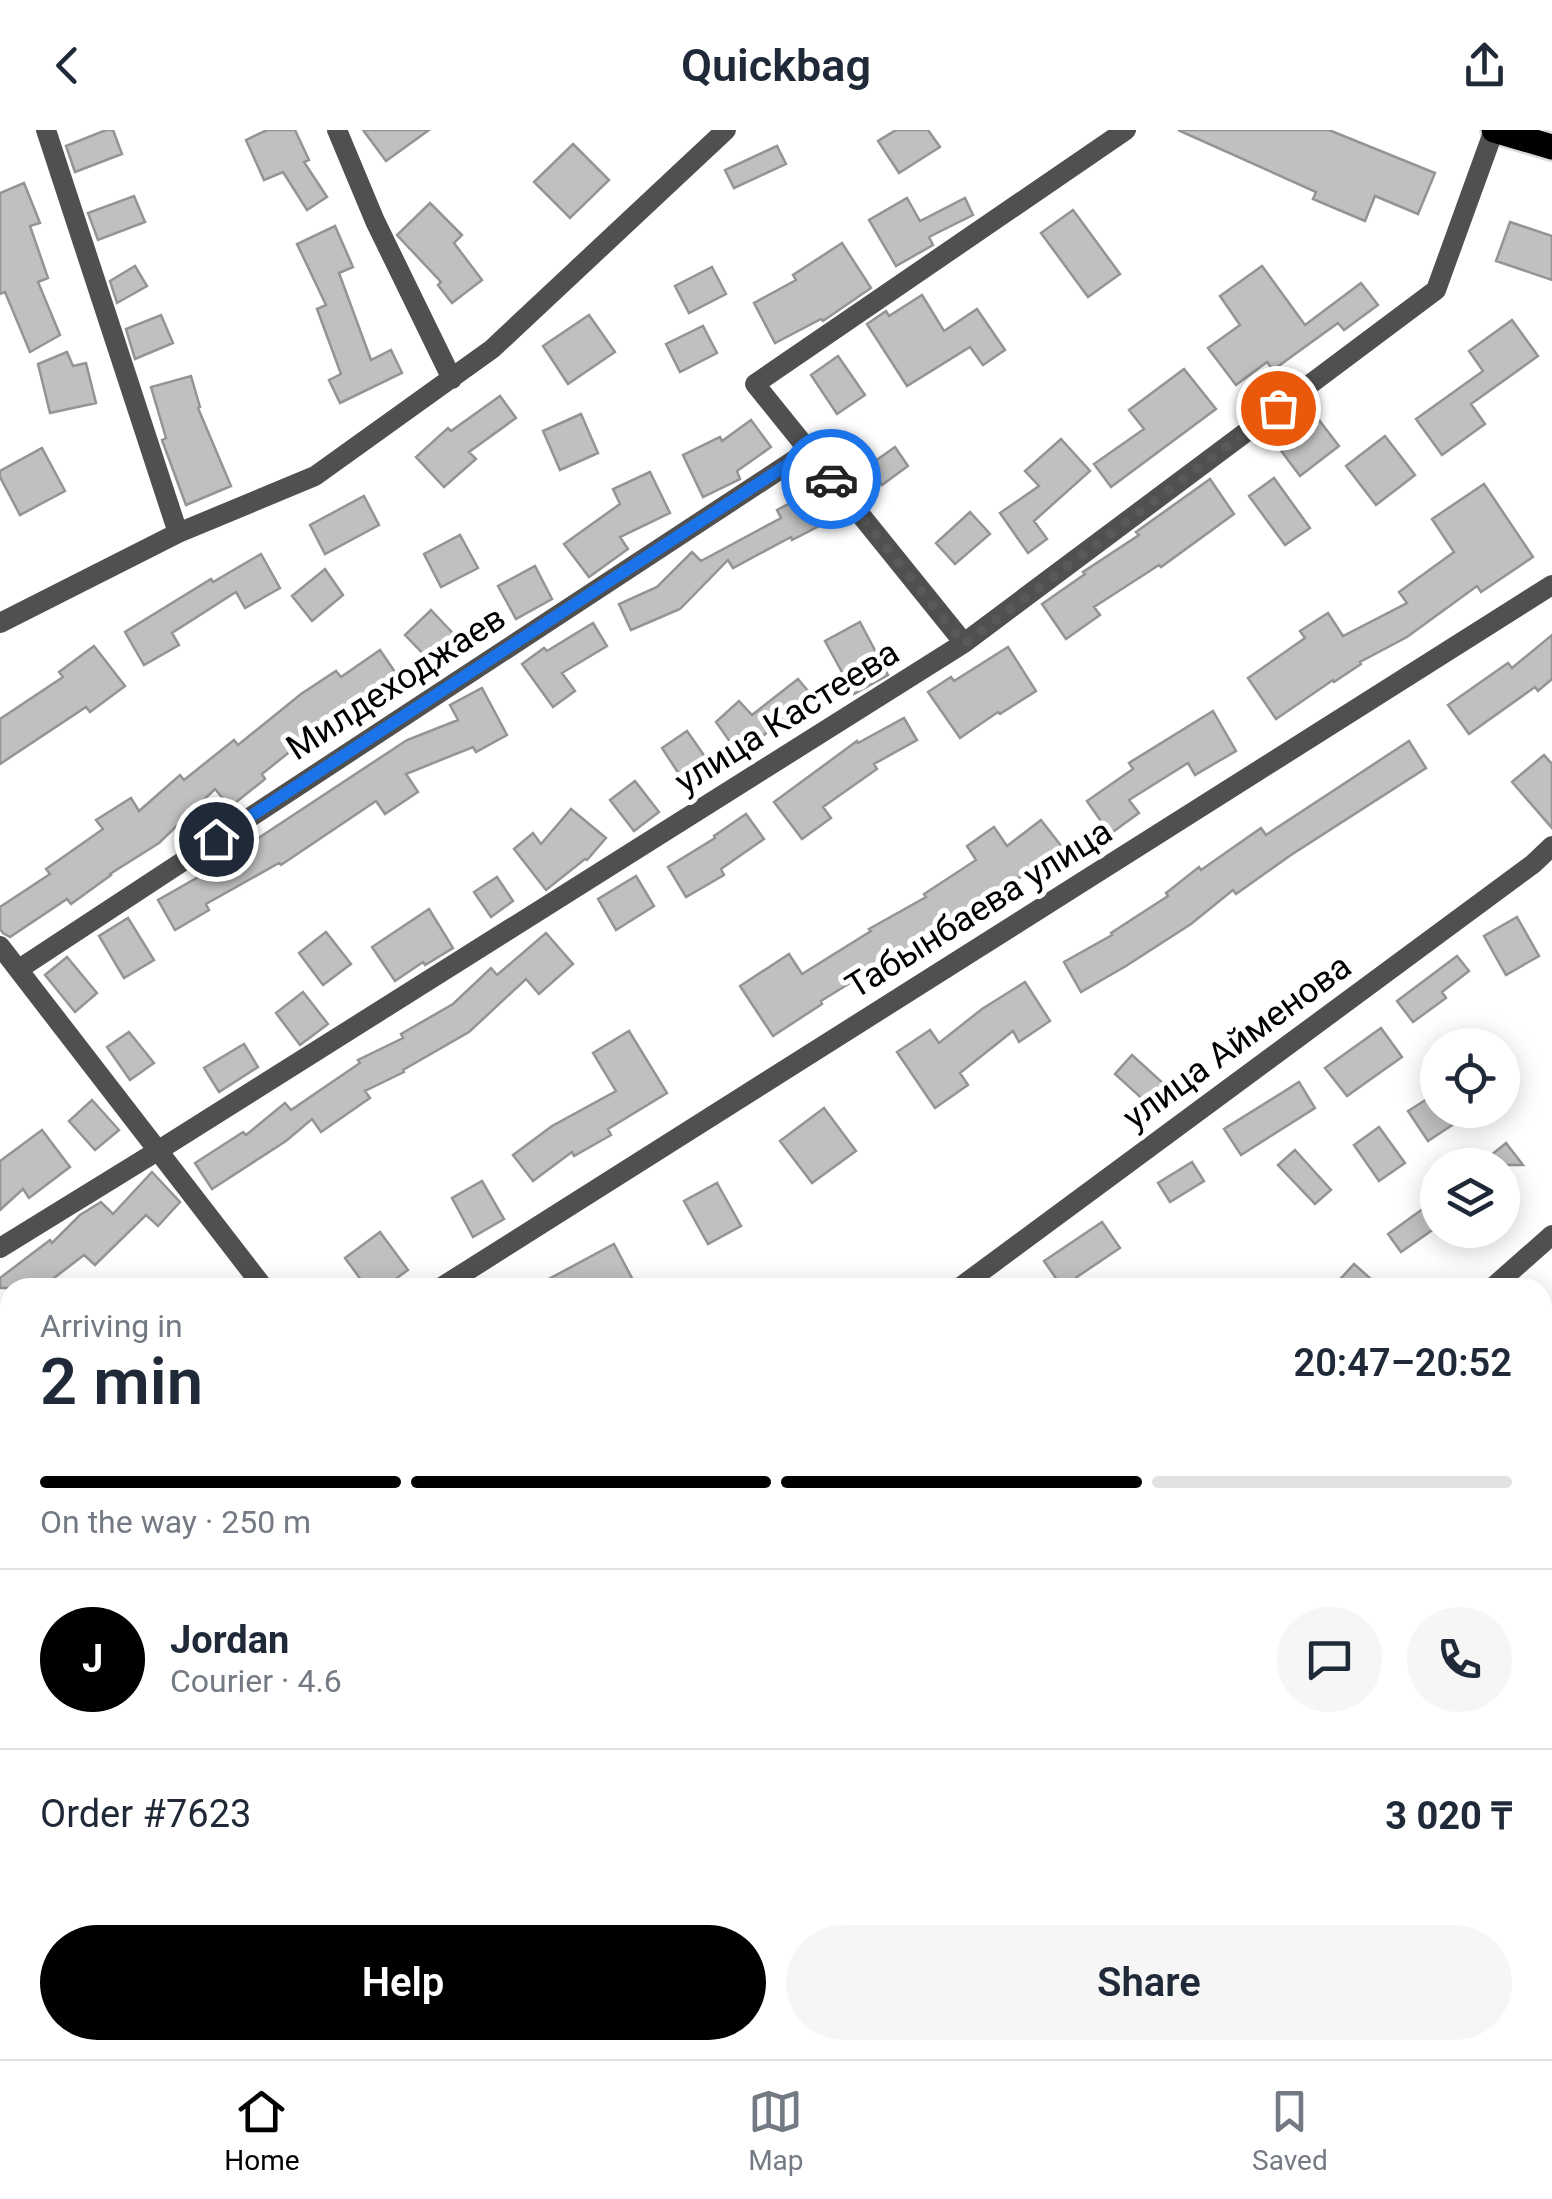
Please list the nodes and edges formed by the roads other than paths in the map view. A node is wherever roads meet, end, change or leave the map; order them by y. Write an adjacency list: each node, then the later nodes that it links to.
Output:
1 (46, 130): 9 (street)
2 (336, 130): 7 (street)
3 (726, 130): 7 (street)
4 (1126, 130): 8 (street)
5 (1494, 130): 6 (main road); 12 (street, улица Кастеева)
6 (1552, 147)
7 (452, 379): 9 (street)
8 (808, 451): 12 (street); 15 (street, Милдеходжаев)
9 (178, 533): 11 (street)
10 (1552, 585): 20 (street, Табынбаева улица)
11 (0, 623)
12 (964, 644): 16 (street, улица Кастеева)
13 (1552, 846): 21 (street, улица Айменова)
14 (0, 946): 15 (street)
15 (19, 969): 16 (street)
16 (159, 1150): 18 (street, улица Кастеева); 19 (street)
17 (1552, 1235): 22 (street)
18 (0, 1248)
19 (256, 1278)
20 (456, 1278)
21 (973, 1278)
22 (1503, 1278)

